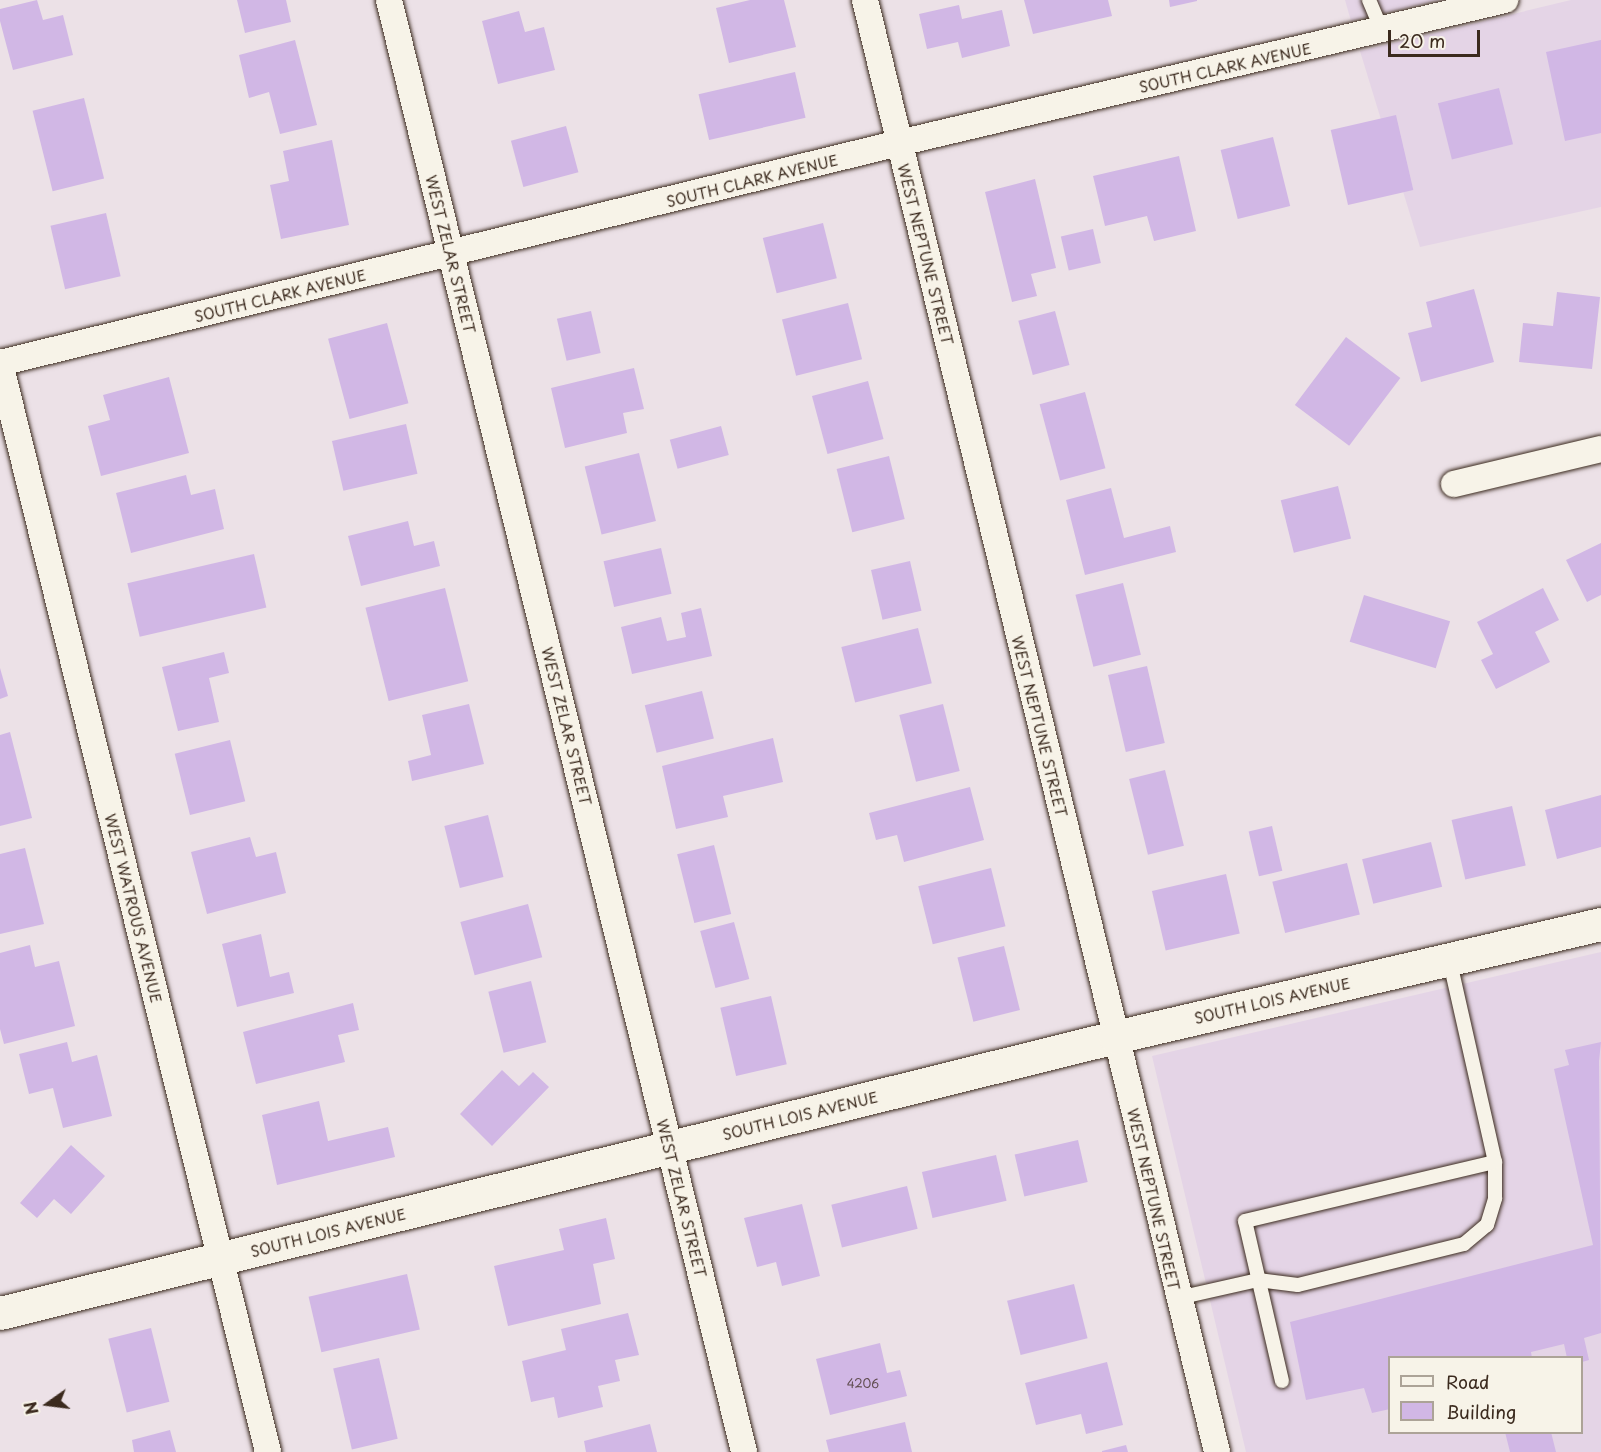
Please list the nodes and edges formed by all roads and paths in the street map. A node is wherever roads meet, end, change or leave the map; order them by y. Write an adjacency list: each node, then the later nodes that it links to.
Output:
1 (389, 0): 7 (street, WEST ZELAR STREET)
2 (865, 0): 6 (street, WEST NEPTUNE STREET)
3 (1369, 0): 5 (lane)
4 (1505, 0): 5 (street, SOUTH CLARK AVENUE)
5 (1382, 30): 6 (street, SOUTH CLARK AVENUE)
6 (899, 143): 7 (street, SOUTH CLARK AVENUE); 13 (street, WEST NEPTUNE STREET)
7 (451, 254): 8 (street, SOUTH CLARK AVENUE); 14 (street, WEST ZELAR STREET)
8 (0, 363): 16 (street, WEST WATROUS AVENUE)
9 (1601, 449): 10 (street)
10 (1454, 484)
11 (1601, 924): 12 (street, SOUTH LOIS AVENUE)
12 (1449, 958): 13 (street, SOUTH LOIS AVENUE); 15 (lane)
13 (1115, 1036): 14 (street, SOUTH LOIS AVENUE); 18 (street, WEST NEPTUNE STREET)
14 (670, 1147): 16 (street, SOUTH LOIS AVENUE); 22 (street, WEST ZELAR STREET)
15 (1495, 1162): 17 (lane); 17 (lane)
16 (220, 1258): 19 (street, SOUTH LOIS AVENUE); 21 (street, WEST WATROUS AVENUE)
17 (1258, 1280): 18 (lane); 20 (lane)
18 (1178, 1298): 23 (street, WEST NEPTUNE STREET)
19 (0, 1313)
20 (1282, 1381)
21 (268, 1452)
22 (744, 1452)
23 (1217, 1452)

